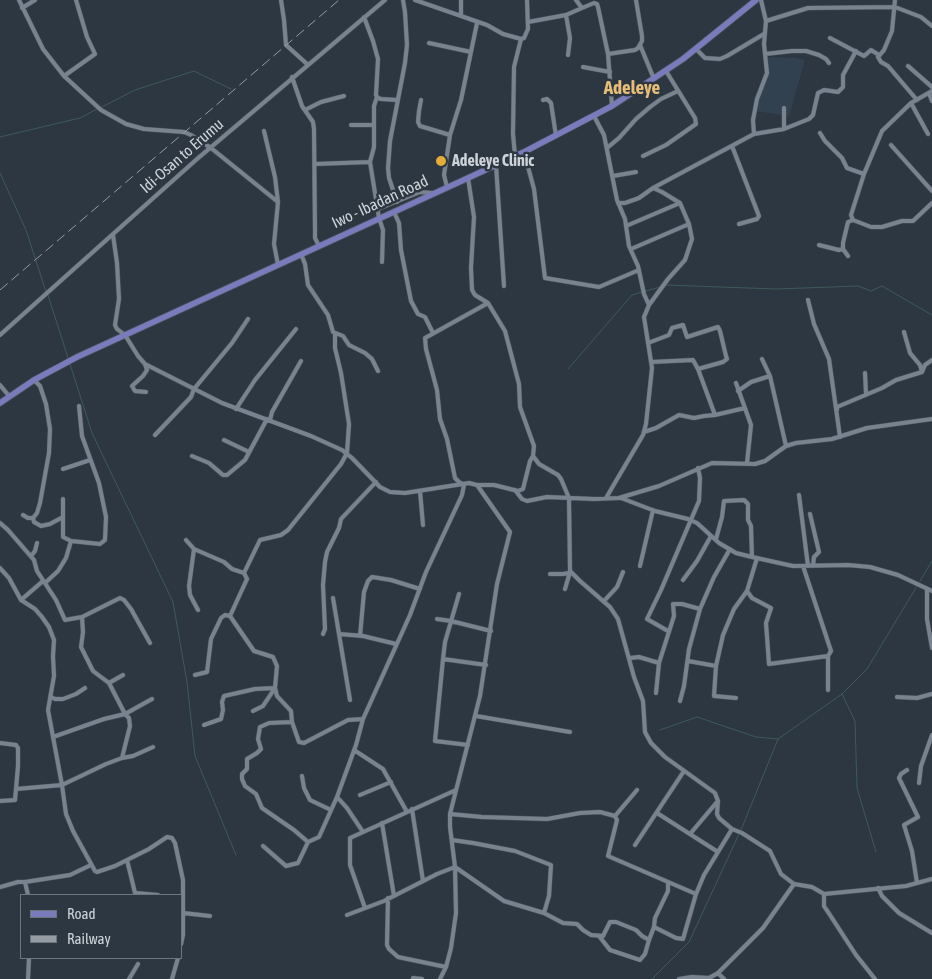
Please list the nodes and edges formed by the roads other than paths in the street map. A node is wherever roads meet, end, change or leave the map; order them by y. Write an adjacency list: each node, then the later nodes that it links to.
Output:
1 (19, 0): 17 (street)
2 (35, 0): 17 (street)
3 (76, 0): 45 (street)
4 (281, 0): 40 (street)
5 (384, 0): 22 (street, Idi-Osan to Erumu)
6 (403, 0): 52 (street)
7 (414, 0): 21 (street)
8 (461, 0): 21 (street)
9 (527, 0): 24 (street)
10 (576, 0): 18 (street)
11 (636, 0): 31 (street)
12 (761, 0): 19 (street)
13 (895, 0): 16 (street)
14 (754, 1): 19 (street); 32 (main road, Iwo - Ibadan Road)
15 (597, 2): 18 (street); 35 (street)
16 (895, 6): 23 (street); 26 (street); 38 (street)
17 (22, 8): 45 (street)
18 (582, 8): 20 (street)
19 (763, 9): 23 (street)
20 (566, 15): 24 (street); 37 (street)
21 (460, 16): 25 (street)
22 (364, 17): 40 (street, Idi-Osan to Erumu); 51 (street)
23 (766, 21): 27 (street)
24 (528, 22): 29 (street)
25 (477, 23): 29 (street); 34 (street)
26 (932, 26)
27 (764, 34): 32 (street); 36 (street)
28 (830, 38): 33 (street)
29 (521, 39): 76 (street)
30 (429, 43): 34 (street)
31 (640, 45): 35 (street); 47 (street)
32 (696, 48): 43 (main road, Iwo - Ibadan Road)
33 (856, 50): 38 (street); 64 (street)
34 (470, 52): 69 (street)
35 (608, 54): 44 (street)
36 (766, 54): 39 (street); 67 (street)
37 (568, 55)
38 (878, 55): 55 (street)
39 (828, 63)
40 (307, 64): 46 (street, Idi-Osan to Erumu)
41 (908, 66): 48 (street)
42 (583, 67): 44 (street)
43 (666, 71): 47 (main road, Iwo - Ibadan Road); 49 (street)
44 (610, 72): 58 (street)
45 (64, 76): 73 (street)
46 (292, 77): 60 (street); 73 (street, Idi-Osan to Erumu)
47 (654, 79): 58 (main road, Iwo - Ibadan Road)
48 (931, 90): 55 (street); 56 (street)
49 (678, 91): 74 (street); 77 (street)
50 (344, 96): 60 (street)
51 (377, 96): 52 (street); 63 (street)
52 (398, 100): 90 (street)
53 (421, 100): 69 (street)
54 (543, 100): 70 (street)
55 (917, 100): 57 (street)
56 (932, 101)
57 (911, 103): 68 (street); 82 (street)
58 (612, 106): 61 (main road, Iwo - Ibadan Road)
59 (784, 108): 64 (street)
60 (305, 110): 79 (street)
61 (594, 116): 70 (main road, Iwo - Ibadan Road); 74 (street)
62 (351, 125): 63 (street)
63 (374, 125): 78 (street)
64 (784, 129): 67 (street)
65 (264, 131): 89 (street)
66 (820, 133): 82 (street)
67 (754, 134): 72 (street)
68 (928, 134)
69 (450, 135): 85 (street)
70 (556, 136): 75 (main road, Iwo - Ibadan Road)
71 (891, 145): 87 (street)
72 (732, 146): 86 (street); 99 (street)
73 (211, 148): 89 (street); 101 (street, Idi-Osan to Erumu)
74 (607, 148): 83 (street)
75 (524, 152): 76 (main road, Iwo - Ibadan Road); 110 (street)
76 (515, 156): 80 (main road, Iwo - Ibadan Road)
77 (643, 156)
78 (370, 162): 79 (street); 94 (street)
79 (315, 164): 103 (street)
80 (496, 165): 84 (main road, Iwo - Ibadan Road); 111 (street)
81 (636, 172): 83 (street)
82 (864, 174): 97 (street)
83 (613, 176): 91 (street)
84 (468, 178): 85 (main road, Iwo - Ibadan Road); 113 (street)
85 (447, 187): 88 (main road, Iwo - Ibadan Road)
86 (653, 188): 91 (street); 93 (street)
87 (932, 191)
88 (432, 194): 90 (street); 95 (main road, Iwo - Ibadan Road)
89 (278, 202): 109 (street)
90 (397, 202): 94 (street)
91 (618, 203): 100 (street)
92 (932, 203): 97 (street)
93 (680, 204): 98 (street); 100 (street)
94 (378, 209): 96 (street)
95 (394, 212): 96 (main road, Iwo - Ibadan Road); 119 (street)
96 (379, 218): 103 (main road, Iwo - Ibadan Road); 108 (street)
97 (853, 220): 105 (street)
98 (689, 224): 104 (street); 114 (street)
99 (739, 224)
100 (626, 226): 104 (street)
101 (113, 235): 120 (street, Idi-Osan to Erumu); 121 (street)
102 (819, 244): 105 (street)
103 (319, 246): 106 (main road, Iwo - Ibadan Road)
104 (630, 249): 110 (street)
105 (843, 249): 107 (street)
106 (301, 254): 109 (main road, Iwo - Ibadan Road); 118 (street)
107 (848, 256)
108 (382, 262)
109 (278, 265): 121 (main road, Iwo - Ibadan Road)
110 (639, 270): 114 (street)
111 (504, 286)
112 (808, 300): 150 (street)
113 (488, 303): 119 (street); 156 (street)
114 (649, 305): 122 (street)
115 (248, 319): 136 (street)
116 (296, 329): 144 (street)
117 (904, 332): 130 (street)
118 (335, 333): 129 (street); 154 (street)
119 (432, 333): 162 (street)
120 (0, 335)
121 (126, 335): 127 (street); 133 (main road, Iwo - Ibadan Road)
122 (648, 343): 126 (street); 128 (street)
123 (762, 359): 132 (street)
124 (932, 360): 130 (street)
125 (301, 361): 146 (street)
126 (651, 362): 128 (street); 148 (street)
127 (145, 364): 136 (street); 138 (street)
128 (698, 369): 145 (street)
129 (378, 371)
130 (922, 372): 139 (street)
131 (865, 373): 139 (street)
132 (770, 376): 137 (street); 152 (street)
133 (34, 380): 140 (main road, Iwo - Ibadan Road); 175 (street)
134 (736, 383): 137 (street)
135 (0, 385): 140 (street)
136 (194, 388): 144 (street); 149 (street)
137 (738, 391): 143 (street)
138 (146, 392)
139 (866, 394): 150 (street)
140 (9, 396): 141 (main road, Iwo - Ibadan Road)
141 (0, 403)
142 (79, 406): 157 (street)
143 (745, 408): 145 (street); 158 (street)
144 (236, 409): 146 (street)
145 (715, 415): 148 (street)
146 (268, 419): 153 (street); 154 (street)
147 (932, 420): 150 (street)
148 (644, 432): 168 (street)
149 (155, 435)
150 (840, 436): 152 (street)
151 (224, 440): 153 (street)
152 (786, 446): 158 (street)
153 (249, 452): 155 (street)
154 (346, 453): 161 (street); 193 (street)
155 (192, 456)
156 (532, 456): 164 (street); 167 (street)
157 (90, 460): 160 (street); 182 (street)
158 (748, 464): 159 (street)
159 (698, 468): 169 (street); 176 (street)
160 (63, 469)
161 (376, 482): 165 (street); 213 (street)
162 (464, 485): 163 (street); 165 (street); 197 (street)
163 (476, 485): 164 (street); 211 (street)
164 (515, 490): 167 (street)
165 (420, 491): 178 (street)
166 (799, 496): 189 (street)
167 (569, 498): 168 (street); 191 (street)
168 (606, 498): 169 (street)
169 (619, 498): 171 (street)
170 (64, 499): 174 (street)
171 (653, 510): 176 (street); 188 (street)
172 (810, 514): 189 (street)
173 (23, 515): 175 (street)
174 (63, 517): 175 (street); 182 (street)
175 (33, 518)
176 (691, 521): 179 (street); 212 (street)
177 (0, 523): 186 (street)
178 (424, 525)
179 (711, 536): 181 (street); 195 (street)
180 (186, 540): 184 (street)
181 (716, 540): 185 (street); 187 (street)
182 (71, 541): 196 (street)
183 (37, 543): 186 (street)
184 (194, 549): 193 (street); 206 (street)
185 (730, 549): 187 (street); 205 (street)
186 (31, 556): 196 (street)
187 (754, 558): 189 (street); 200 (street)
188 (640, 566)
189 (808, 566): 199 (street); 219 (street)
190 (0, 568): 203 (street)
191 (570, 572): 194 (street); 198 (street); 204 (street)
192 (623, 572): 204 (street)
193 (244, 573): 207 (street)
194 (550, 574)
195 (683, 580)
196 (44, 582): 203 (street); 208 (street)
197 (420, 589): 215 (street); 217 (street)
198 (565, 589)
199 (930, 590): 218 (street)
200 (748, 591): 219 (street); 225 (street)
201 (459, 594): 210 (street)
202 (333, 598): 214 (street)
203 (21, 600): 234 (street)
204 (604, 601): 220 (street)
205 (700, 609): 212 (street); 222 (street)
206 (198, 610)
207 (230, 616): 226 (street); 230 (street)
208 (82, 617): 216 (street); 228 (street)
209 (437, 619): 210 (street)
210 (450, 621): 211 (street); 221 (street)
211 (491, 631): 224 (street)
212 (668, 631): 223 (street)
213 (323, 634)
214 (339, 634): 215 (street); 238 (street)
215 (360, 636): 217 (street)
216 (150, 643)
217 (396, 644): 243 (street)
218 (932, 648)
219 (828, 656): 231 (street)
220 (630, 658): 223 (street); 255 (street)
221 (443, 659): 224 (street); 250 (street)
222 (688, 661): 225 (street); 239 (street)
223 (659, 663): 232 (street)
224 (486, 665): 242 (street)
225 (716, 666): 236 (street)
226 (195, 675)
227 (123, 676): 228 (street)
228 (109, 683): 241 (street)
229 (85, 688): 234 (street)
230 (275, 688): 240 (street); 244 (street); 245 (street)
231 (828, 690)
232 (656, 693)
233 (932, 694): 235 (street)
234 (51, 696): 248 (street)
235 (897, 697)
236 (736, 698)
237 (152, 699): 241 (street)
238 (350, 700)
239 (680, 701)
240 (253, 711)
241 (125, 714): 248 (street); 253 (street)
242 (476, 716): 246 (street); 250 (street)
243 (363, 719): 244 (street); 252 (street)
244 (292, 722): 278 (street)
245 (204, 725)
246 (570, 732)
247 (932, 735): 258 (street)
248 (53, 737): 259 (street)
249 (0, 743): 260 (street)
250 (468, 745): 261 (street)
251 (153, 747): 253 (street)
252 (354, 750): 257 (street); 264 (street)
253 (122, 758): 259 (street)
254 (907, 770): 289 (street)
255 (684, 771): 266 (street); 270 (street)
256 (302, 776): 268 (street)
257 (391, 782): 263 (street); 269 (street)
258 (919, 783)
259 (62, 785): 260 (street); 283 (street)
260 (16, 789): 265 (street)
261 (456, 790): 267 (street); 271 (street)
262 (637, 790): 272 (street)
263 (360, 795)
264 (337, 797): 268 (street); 275 (street)
265 (0, 801)
266 (718, 801): 274 (street); 276 (street)
267 (412, 809): 269 (street); 286 (street)
268 (331, 810): 278 (street)
269 (407, 812): 273 (street)
270 (657, 813): 276 (street); 279 (street)
271 (450, 814): 272 (street); 277 (street)
272 (615, 816): 288 (street)
273 (382, 823): 275 (street); 298 (street)
274 (732, 829): 281 (street); 290 (street)
275 (363, 832): 300 (street)
276 (690, 834): 281 (street)
277 (452, 840): 284 (street); 302 (street)
278 (308, 842): 280 (street)
279 (635, 845)
280 (263, 846)
281 (718, 852): 295 (street)
282 (127, 860): 283 (street); 294 (street); 297 (street)
283 (91, 865): 287 (street)
284 (455, 866): 286 (street); 302 (street); 313 (street)
285 (932, 879): 289 (street)
286 (423, 881): 298 (street)
287 (25, 882): 291 (street); 293 (street)
288 (668, 882): 295 (street); 305 (street)
289 (917, 883): 292 (street)
290 (794, 884): 296 (street); 314 (street)
291 (0, 887)
292 (878, 888): 296 (street); 307 (street)
293 (28, 894)
294 (135, 894)
295 (696, 894): 305 (street)
296 (824, 894): 324 (street)
297 (182, 896): 301 (street)
298 (394, 896): 299 (street)
299 (388, 898): 300 (street); 313 (street)
300 (365, 908): 303 (street)
301 (183, 913): 304 (street); 306 (street)
302 (544, 914): 308 (street)
303 (348, 915)
304 (210, 916)
305 (654, 927): 309 (street)
306 (182, 928)
307 (932, 933)
308 (597, 935): 309 (street); 309 (street)
309 (649, 940)
310 (29, 959): 316 (street)
311 (178, 959): 318 (street)
312 (138, 964): 317 (street)
313 (446, 967): 320 (street)
314 (718, 973): 322 (street); 323 (street)
315 (414, 978): 319 (street)
316 (28, 979)
317 (129, 979)
318 (172, 979)
319 (422, 979)
320 (440, 979)
321 (679, 979): 322 (street)
322 (703, 979)
323 (724, 979)
324 (876, 979)

